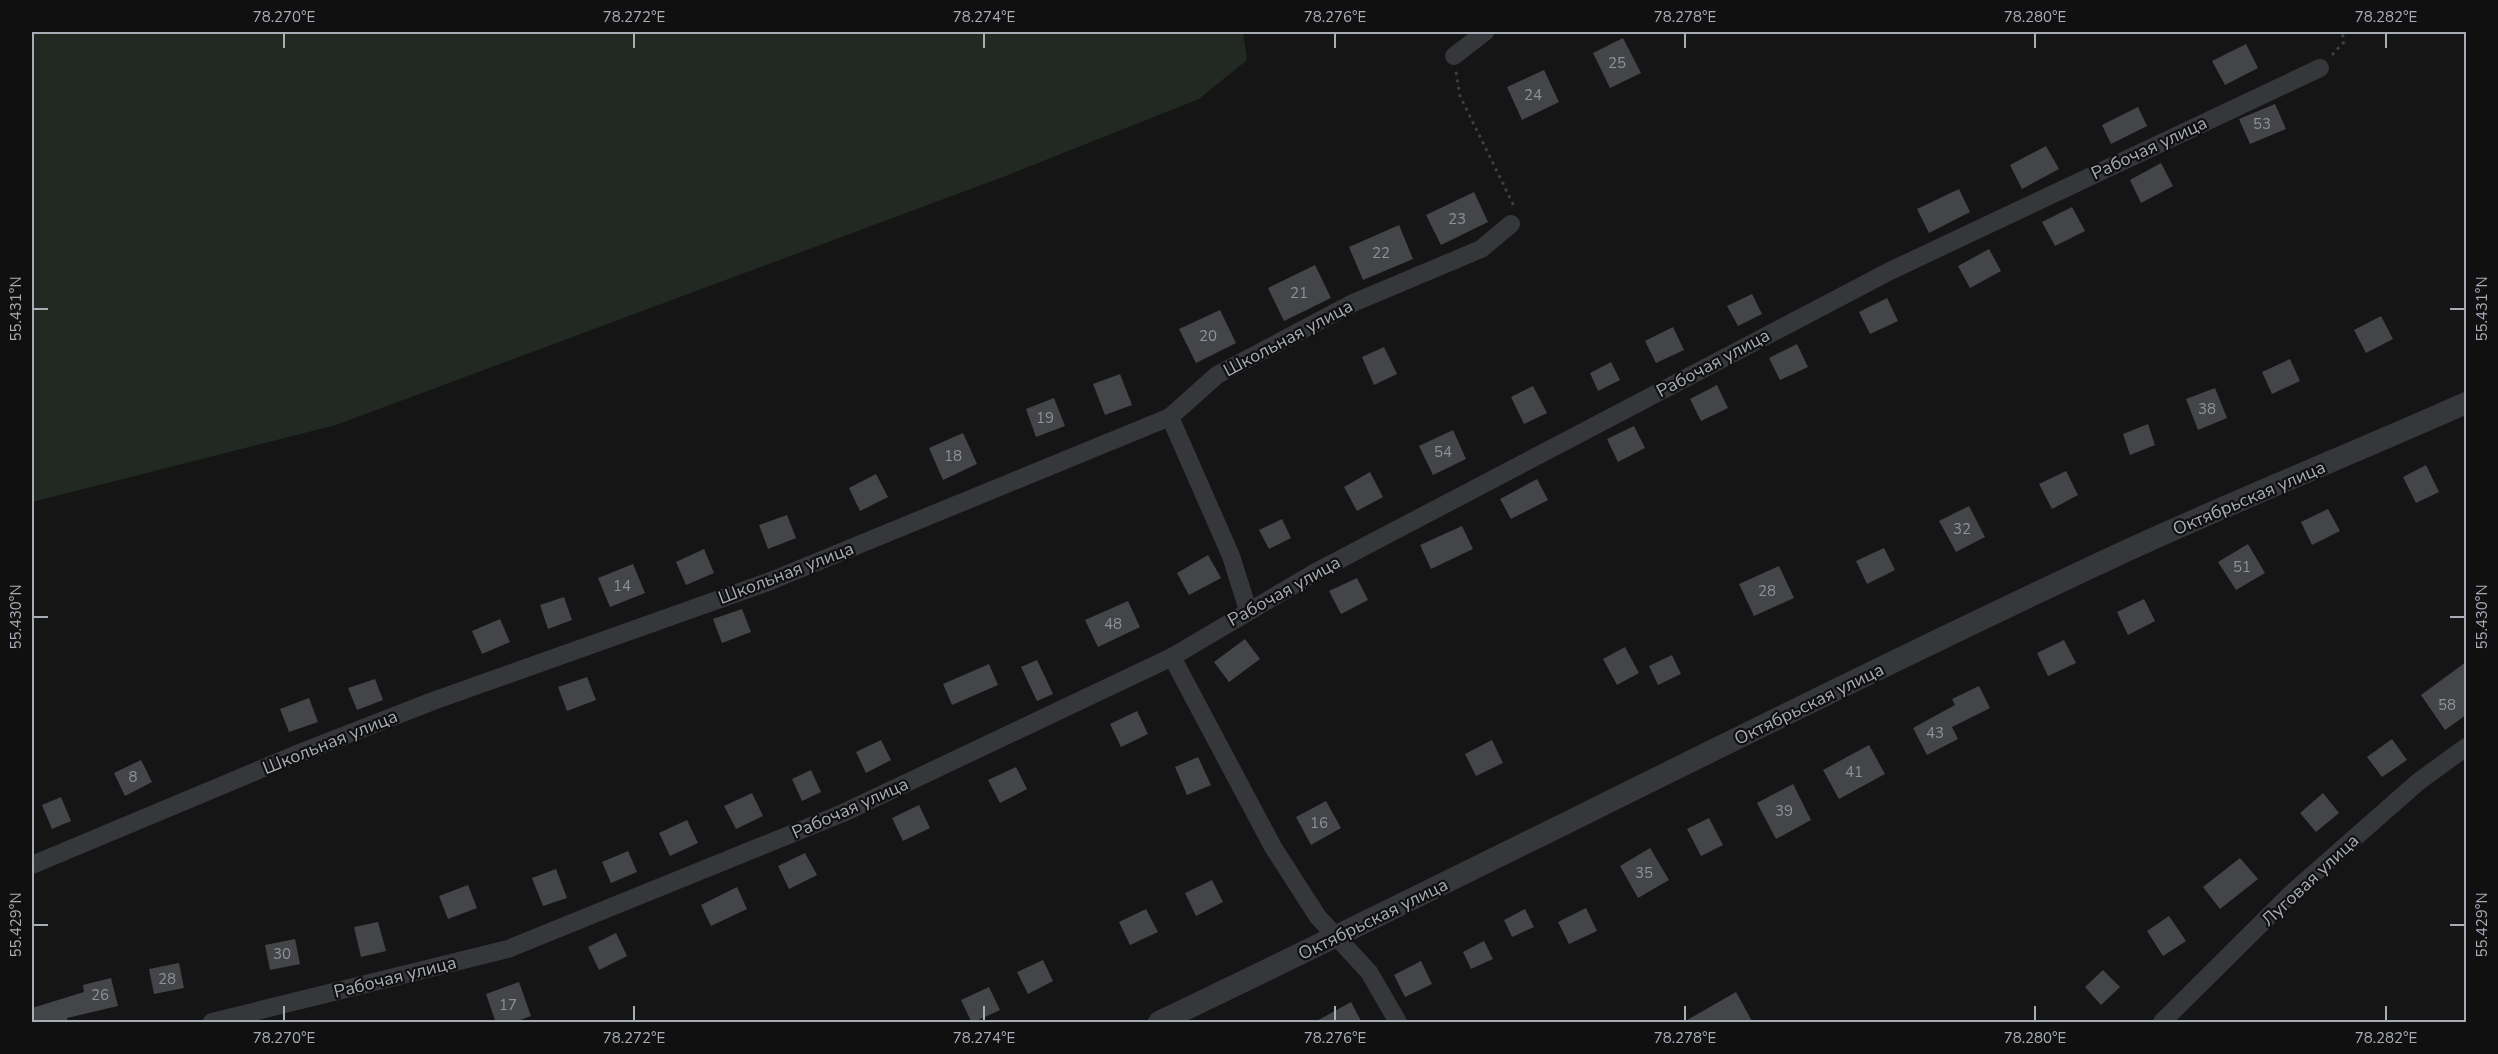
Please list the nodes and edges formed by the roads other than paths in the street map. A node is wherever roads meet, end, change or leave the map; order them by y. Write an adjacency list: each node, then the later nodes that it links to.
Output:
1 (1485, 32): 2 (street)
2 (1454, 56)
3 (2320, 68): 7 (street, Рабочая улица)
4 (1511, 224): 6 (street, Школьная улица)
5 (2466, 404): 11 (street, Октябрьская улица)
6 (1170, 417): 7 (street); 10 (street, Школьная улица)
7 (1248, 610): 8 (street, Рабочая улица)
8 (1172, 657): 11 (street); 12 (street, Рабочая улица)
9 (2466, 747): 15 (street, Луговая улица)
10 (32, 866)
11 (1336, 938): 13 (street, Октябрьская улица); 14 (street)
12 (212, 1023)
13 (1159, 1023)
14 (1398, 1023)
15 (2162, 1023)

